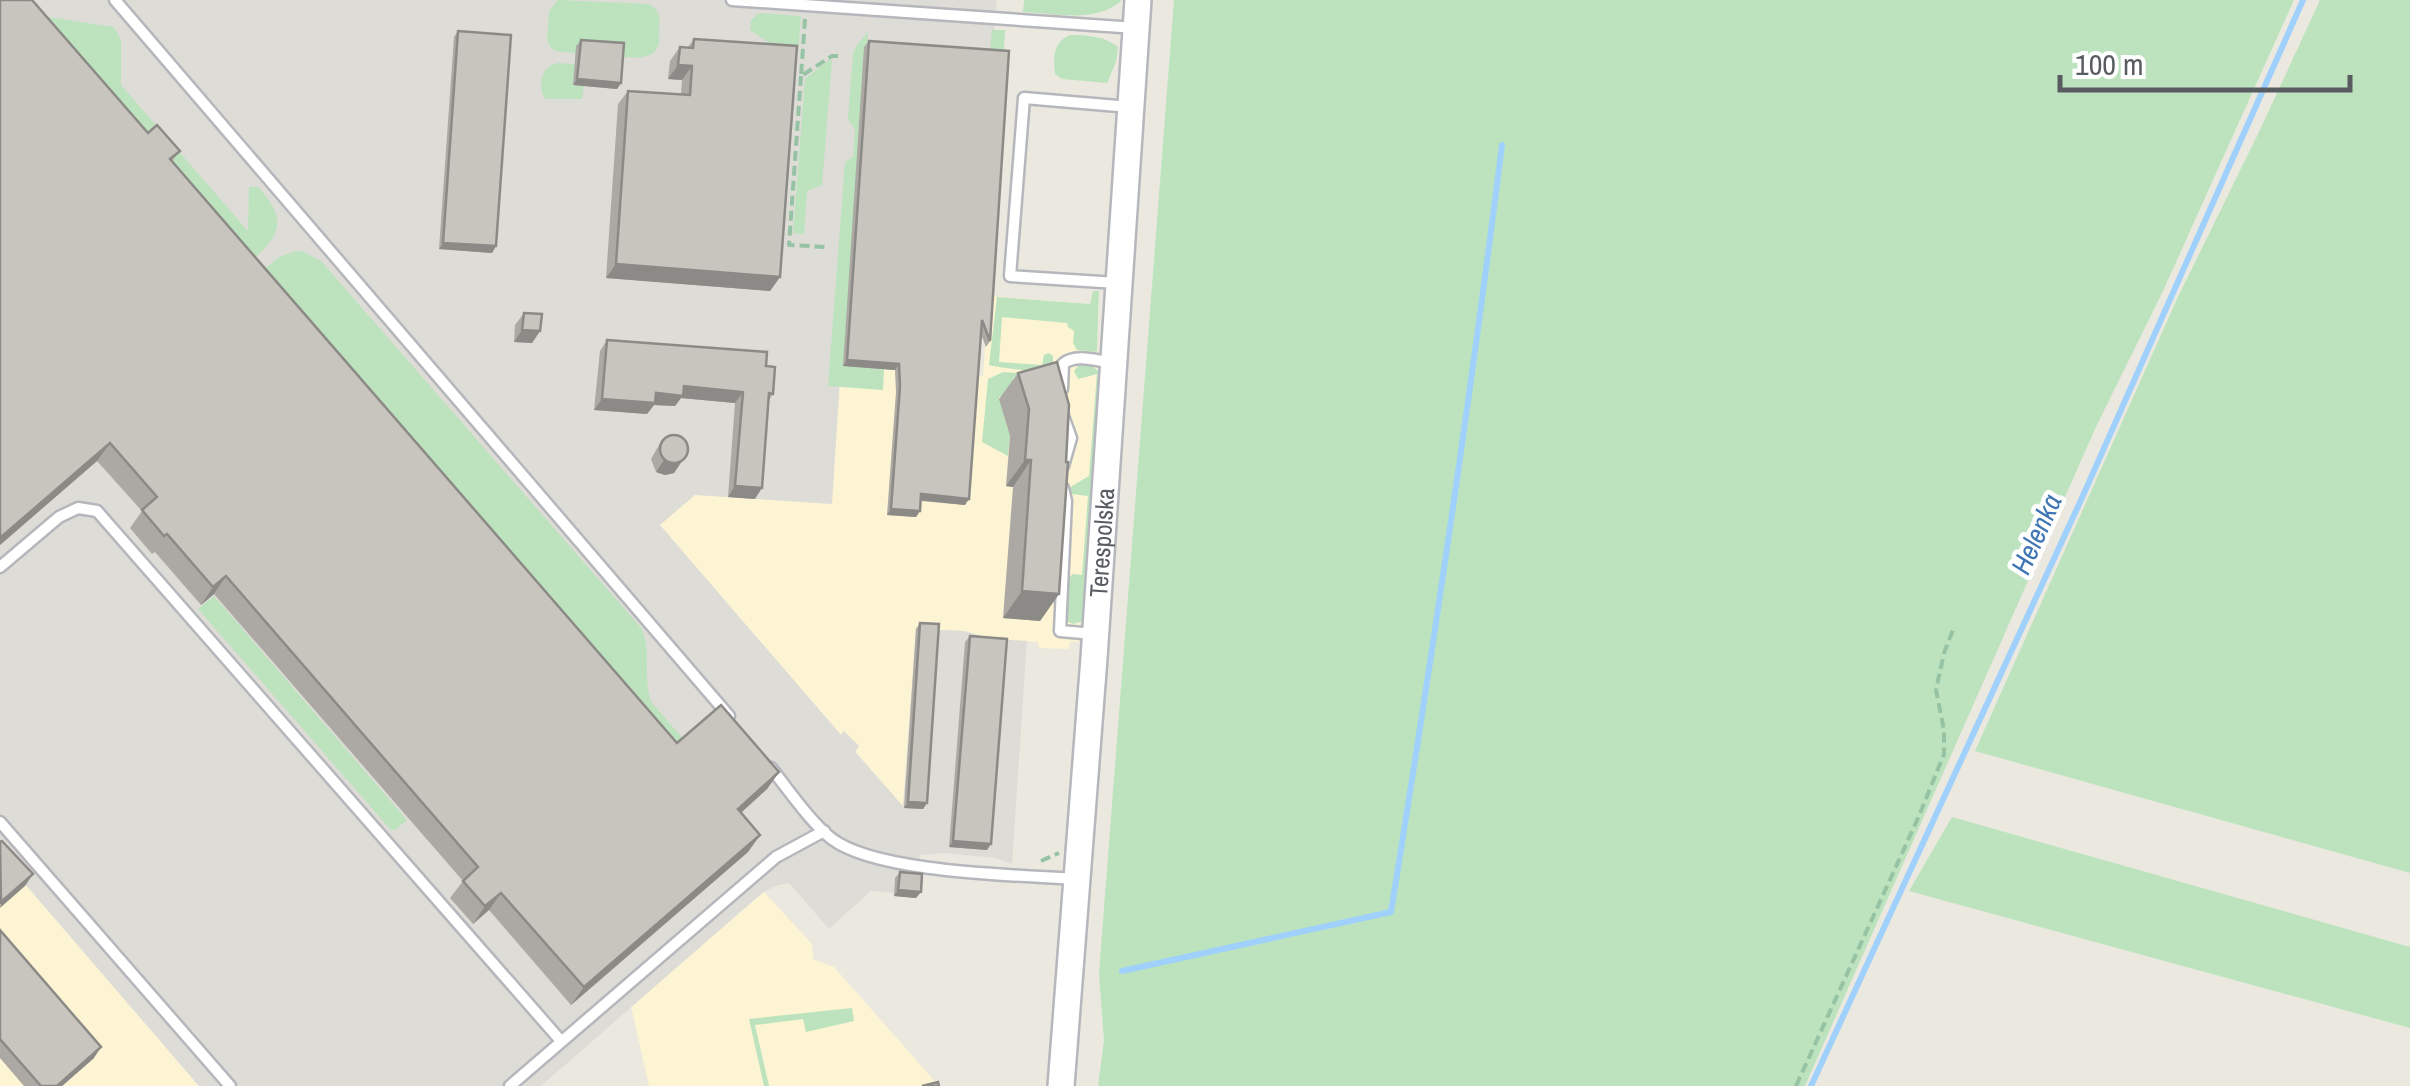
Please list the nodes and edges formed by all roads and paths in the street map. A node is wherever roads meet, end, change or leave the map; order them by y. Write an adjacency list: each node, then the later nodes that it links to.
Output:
1 (115, 0): 16 (lane)
2 (732, 0): 5 (lane)
3 (1138, 0): 6 (street, Terespolska)
4 (851, 4): 5 (lane); 6 (lane)
5 (806, 6): 8 (path)
6 (1136, 28): 9 (street, Terespolska)
7 (842, 56): 8 (path)
8 (801, 76): 10 (path)
9 (1131, 107): 11 (street, Terespolska); 11 (lane)
10 (826, 247)
11 (1120, 283): 12 (street, Terespolska)
12 (1115, 363): 15 (street, Terespolska); 15 (lane)
13 (0, 567): 21 (lane)
14 (1953, 630): 25 (path)
15 (1096, 634): 20 (street, Terespolska)
16 (734, 723)
17 (758, 753): 19 (lane)
18 (0, 822): 22 (lane)
19 (824, 831): 20 (lane); 21 (lane)
20 (1076, 879): 24 (street, Terespolska)
21 (560, 1041): 23 (lane)
22 (230, 1086)
23 (510, 1086)
24 (1060, 1086)
25 (1796, 1086)

